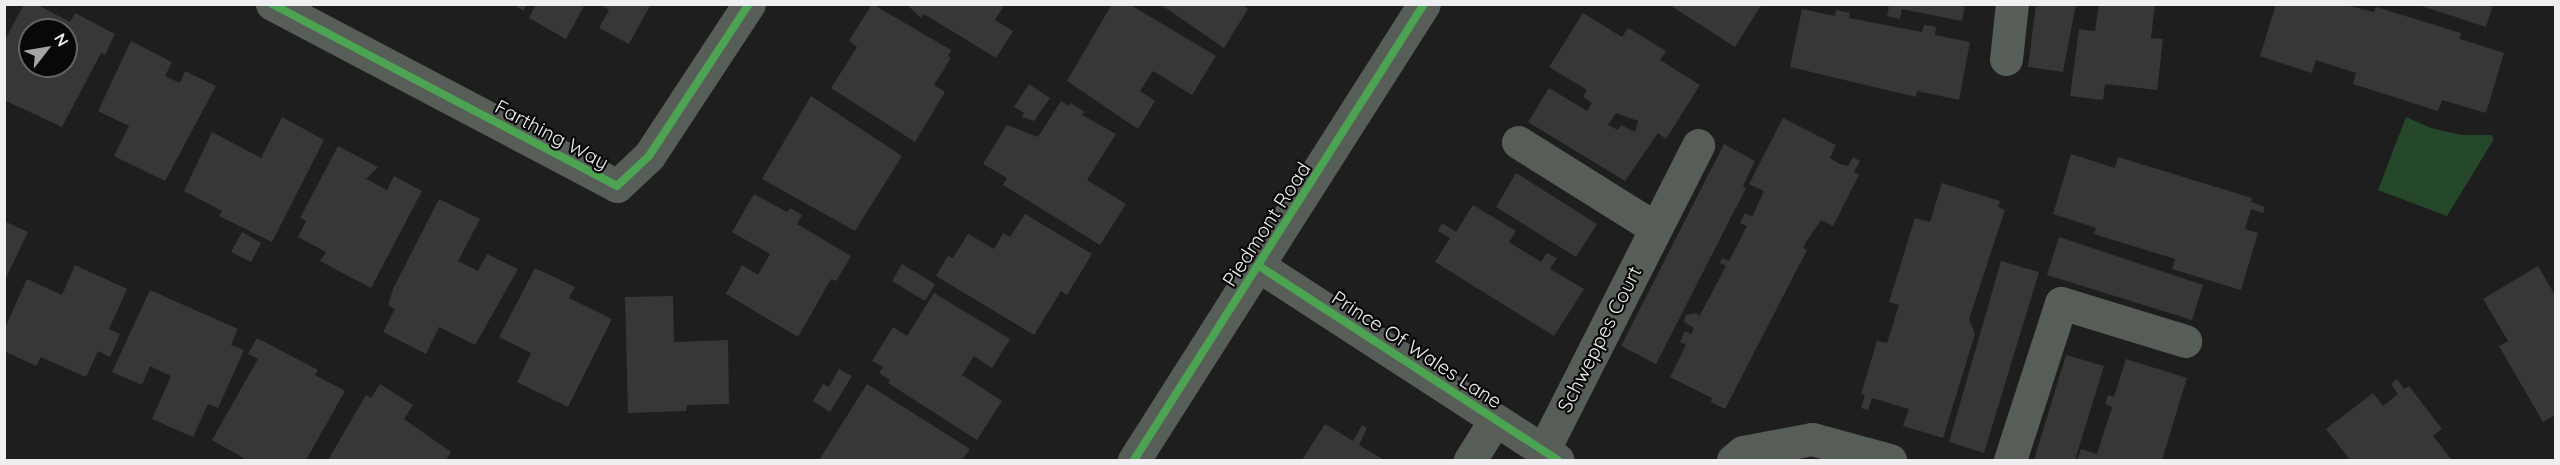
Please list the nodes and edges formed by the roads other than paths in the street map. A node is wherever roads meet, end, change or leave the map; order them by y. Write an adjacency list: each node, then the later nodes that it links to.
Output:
1 (272, 4): 2 (street, Farthing Way)
2 (749, 4)
3 (1424, 4): 9 (main road, Piedmont Road)
4 (2012, 4): 5 (street)
5 (2006, 59)
6 (1518, 142): 8 (street)
7 (1698, 145): 8 (street, Schweppes Court)
8 (1656, 228): 12 (street, Schweppes Court)
9 (1258, 266): 11 (street, Prince Of Wales Lane); 13 (main road, Piedmont Road)
10 (2185, 341): 17 (street)
11 (1495, 420): 12 (street, Prince Of Wales Lane); 14 (street)
12 (1550, 456)
13 (1134, 460)
14 (1470, 460)
15 (1733, 460): 16 (street)
16 (1890, 460)
17 (2010, 460)

